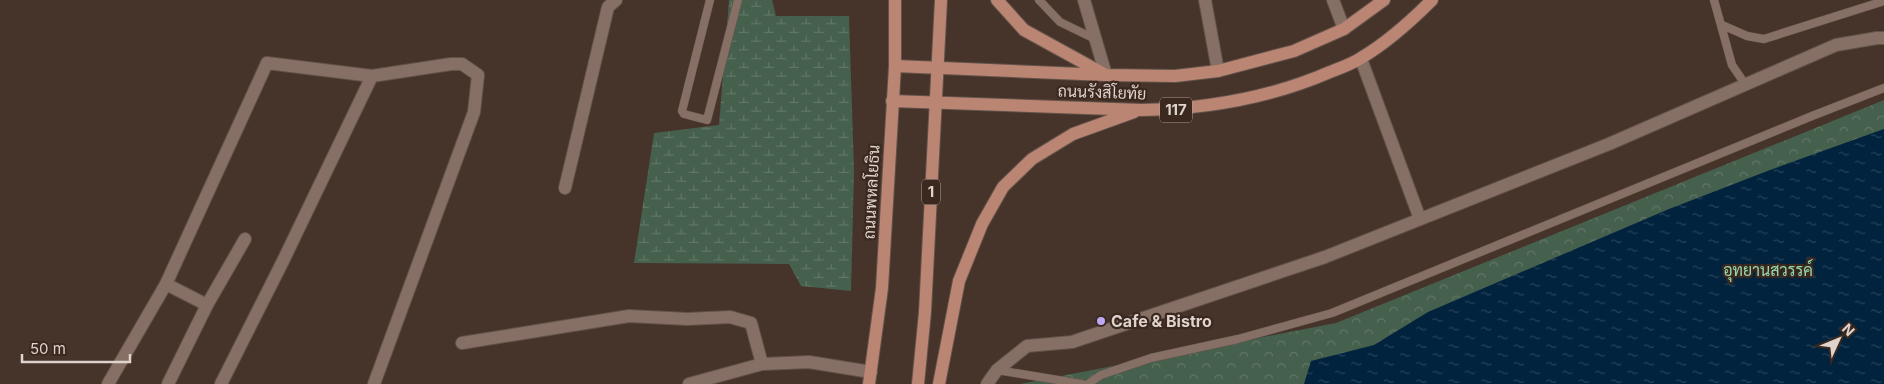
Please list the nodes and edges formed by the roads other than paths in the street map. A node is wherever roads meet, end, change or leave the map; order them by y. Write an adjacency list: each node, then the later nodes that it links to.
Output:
1 (616, 0): 30 (street)
2 (710, 0): 3 (lane)
3 (738, 0)
4 (895, 0): 20 (main road, ถนนพหลโยธิน)
5 (941, 0): 21 (main road, 1)
6 (997, 0): 23 (main road)
7 (1039, 0): 18 (lane)
8 (1084, 0): 18 (street)
9 (1204, 0): 22 (street)
10 (1333, 0): 16 (street)
11 (1384, 0): 16 (main road, ถนนรังสิโยทัย / 117)
12 (1432, 0): 19 (main road, ถนนรังสิโยทัย / 117)
13 (1714, 0): 15 (lane)
14 (1884, 1): 15 (lane)
15 (1722, 25): 25 (lane)
16 (1344, 29): 22 (main road, ถนนรังสิโยทัย / 117)
17 (1884, 38): 25 (street)
18 (1095, 39): 23 (street)
19 (1361, 59): 29 (main road, ถนนรังสิโยทัย / 117); 31 (street)
20 (895, 66): 21 (main road, ถนนรังสิโยทัย / 117); 27 (main road, ถนนพหลโยธิน)
21 (938, 68): 23 (main road, ถนนรังสิโยทัย / 117); 28 (main road, 1)
22 (1218, 71): 23 (main road, ถนนรังสิโยทัย / 117)
23 (1106, 75)
24 (372, 76): 33 (street); 41 (street); 42 (street)
25 (1745, 84): 31 (street)
26 (1884, 88): 48 (lane)
27 (892, 101): 28 (main road, ถนนรังสิโยทัย / 117); 38 (main road, ถนนพหลโยธิน)
28 (936, 103): 29 (main road, ถนนรังสิโยทัย / 117); 44 (main road, 1)
29 (1141, 110): 45 (main road)
30 (565, 188)
31 (1420, 220): 37 (street)
32 (245, 240): 34 (street)
33 (166, 284): 34 (street); 39 (street)
34 (207, 306): 40 (street)
35 (462, 343): 36 (street)
36 (762, 364): 38 (street); 43 (street)
37 (997, 370): 46 (street); 47 (lane)
38 (870, 378)
39 (108, 384)
40 (168, 384)
41 (221, 384)
42 (374, 384)
43 (689, 384)
44 (918, 384)
45 (939, 384)
46 (986, 384)
47 (1082, 384)
48 (1088, 384)

